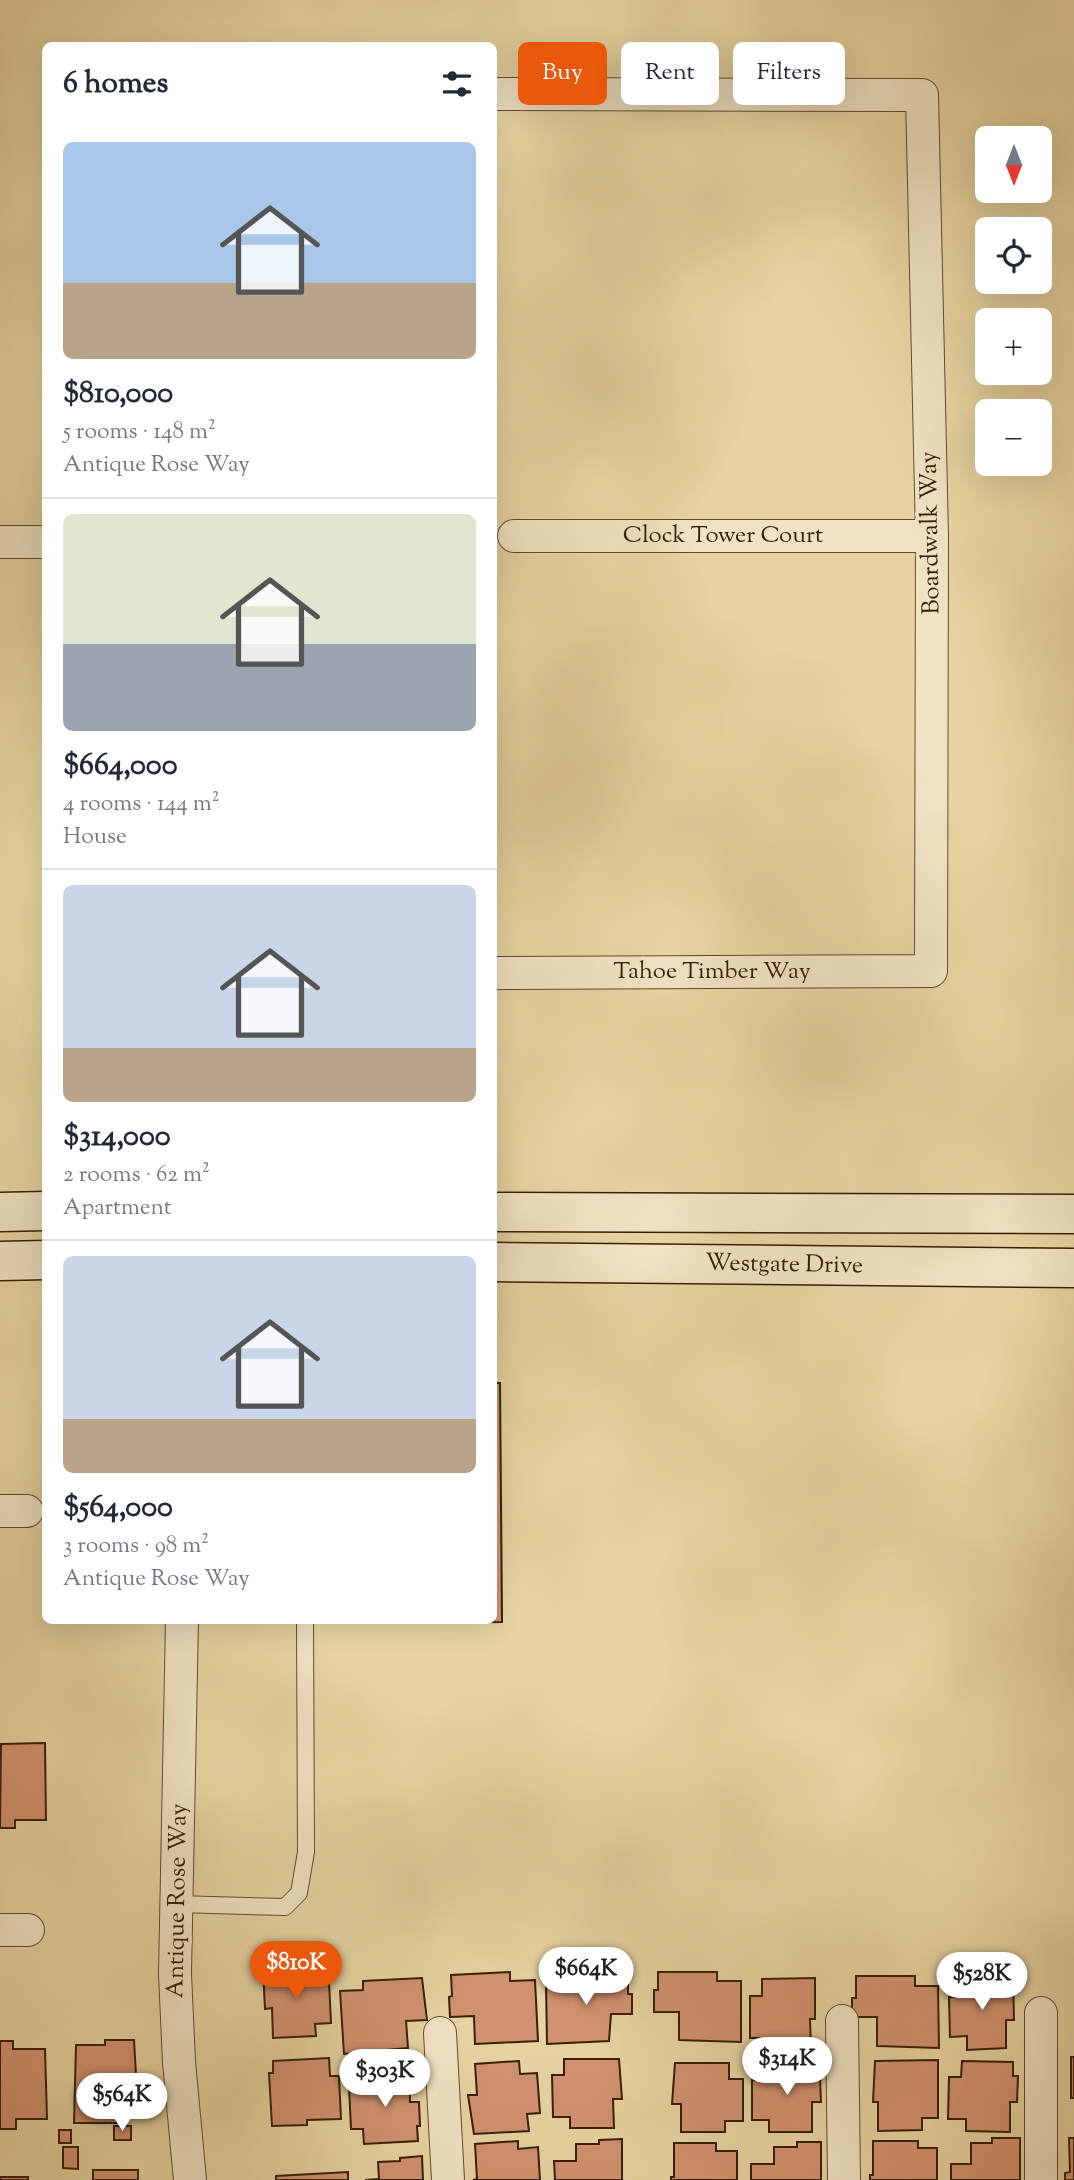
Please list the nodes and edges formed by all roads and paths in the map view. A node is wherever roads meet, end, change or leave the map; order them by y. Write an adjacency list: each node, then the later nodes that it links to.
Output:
1 (497, 94): 3 (street, Boardwalk Way)
2 (514, 536): 3 (street, Clock Tower Court)
3 (932, 536): 6 (street, Boardwalk Way)
4 (0, 542): 5 (street)
5 (42, 542)
6 (931, 971): 7 (street, Tahoe Timber Way)
7 (497, 973)
8 (42, 1211): 9 (street)
9 (0, 1212)
10 (497, 1212): 11 (street, Westgate Drive)
11 (1074, 1214)
12 (42, 1260): 13 (street)
13 (0, 1261)
14 (497, 1262): 15 (street, Westgate Drive)
15 (1074, 1268)
16 (182, 1624): 18 (street, Antique Rose Way)
17 (305, 1624): 18 (lane)
18 (176, 1905): 22 (street, Antique Rose Way)
19 (1041, 2013): 25 (street)
20 (842, 2021): 24 (street)
21 (439, 2034): 23 (street)
22 (190, 2180)
23 (448, 2180)
24 (844, 2180)
25 (1041, 2180)

